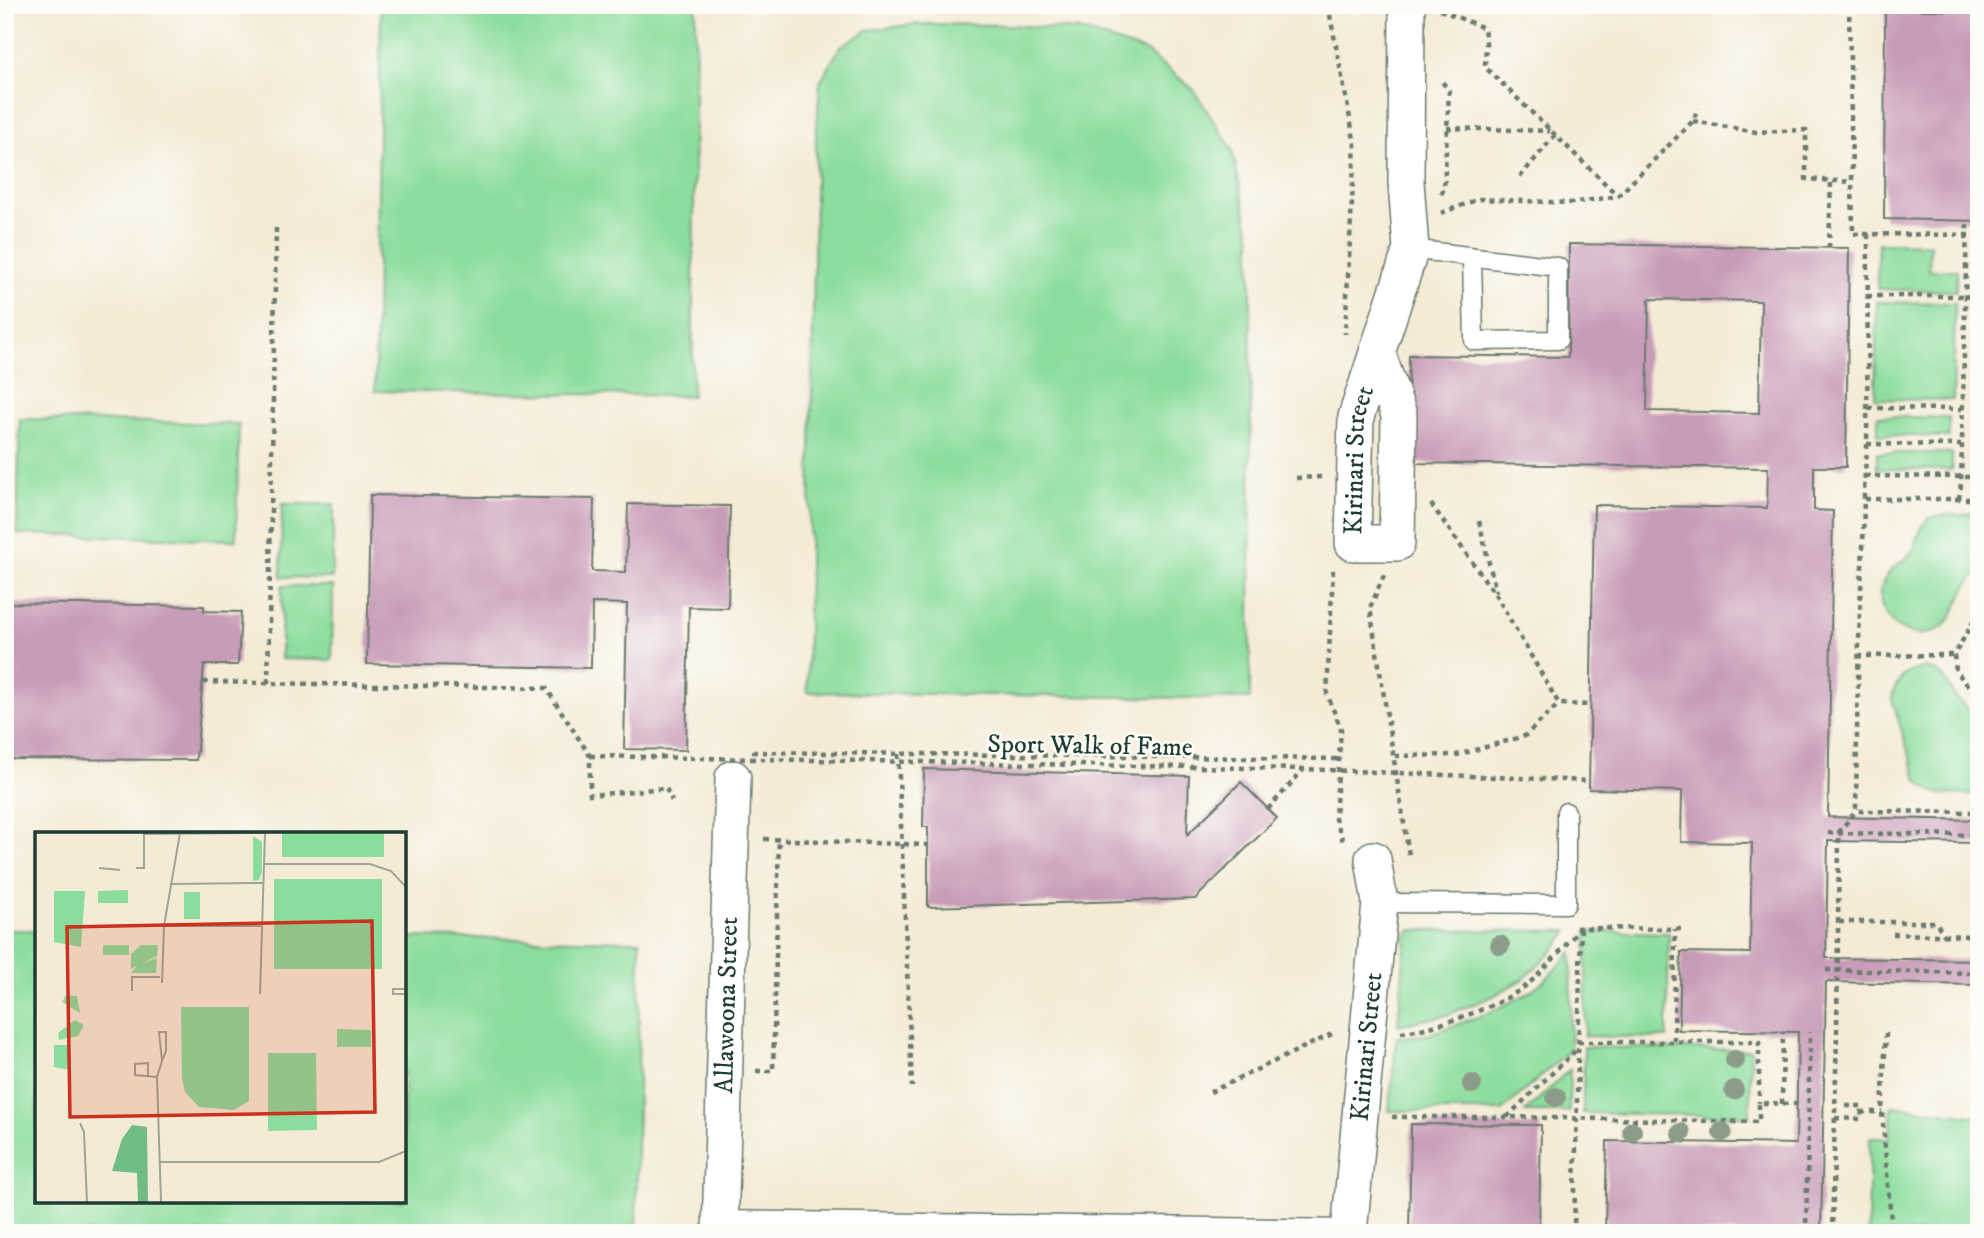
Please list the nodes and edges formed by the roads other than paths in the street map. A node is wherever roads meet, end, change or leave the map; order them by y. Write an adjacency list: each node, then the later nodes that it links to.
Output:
1 (1407, 5): 2 (street, Kirinari Street)
2 (1411, 249): 3 (lane); 4 (street, Kirinari Street)
3 (1472, 258): 3 (lane)
4 (1397, 543)
5 (741, 765): 9 (street, Allawoona Street)
6 (1566, 813): 8 (lane)
7 (1373, 859): 8 (street, Kirinari Street)
8 (1380, 903): 10 (street, Kirinari Street)
9 (720, 1226): 10 (lane)
10 (1349, 1231)

